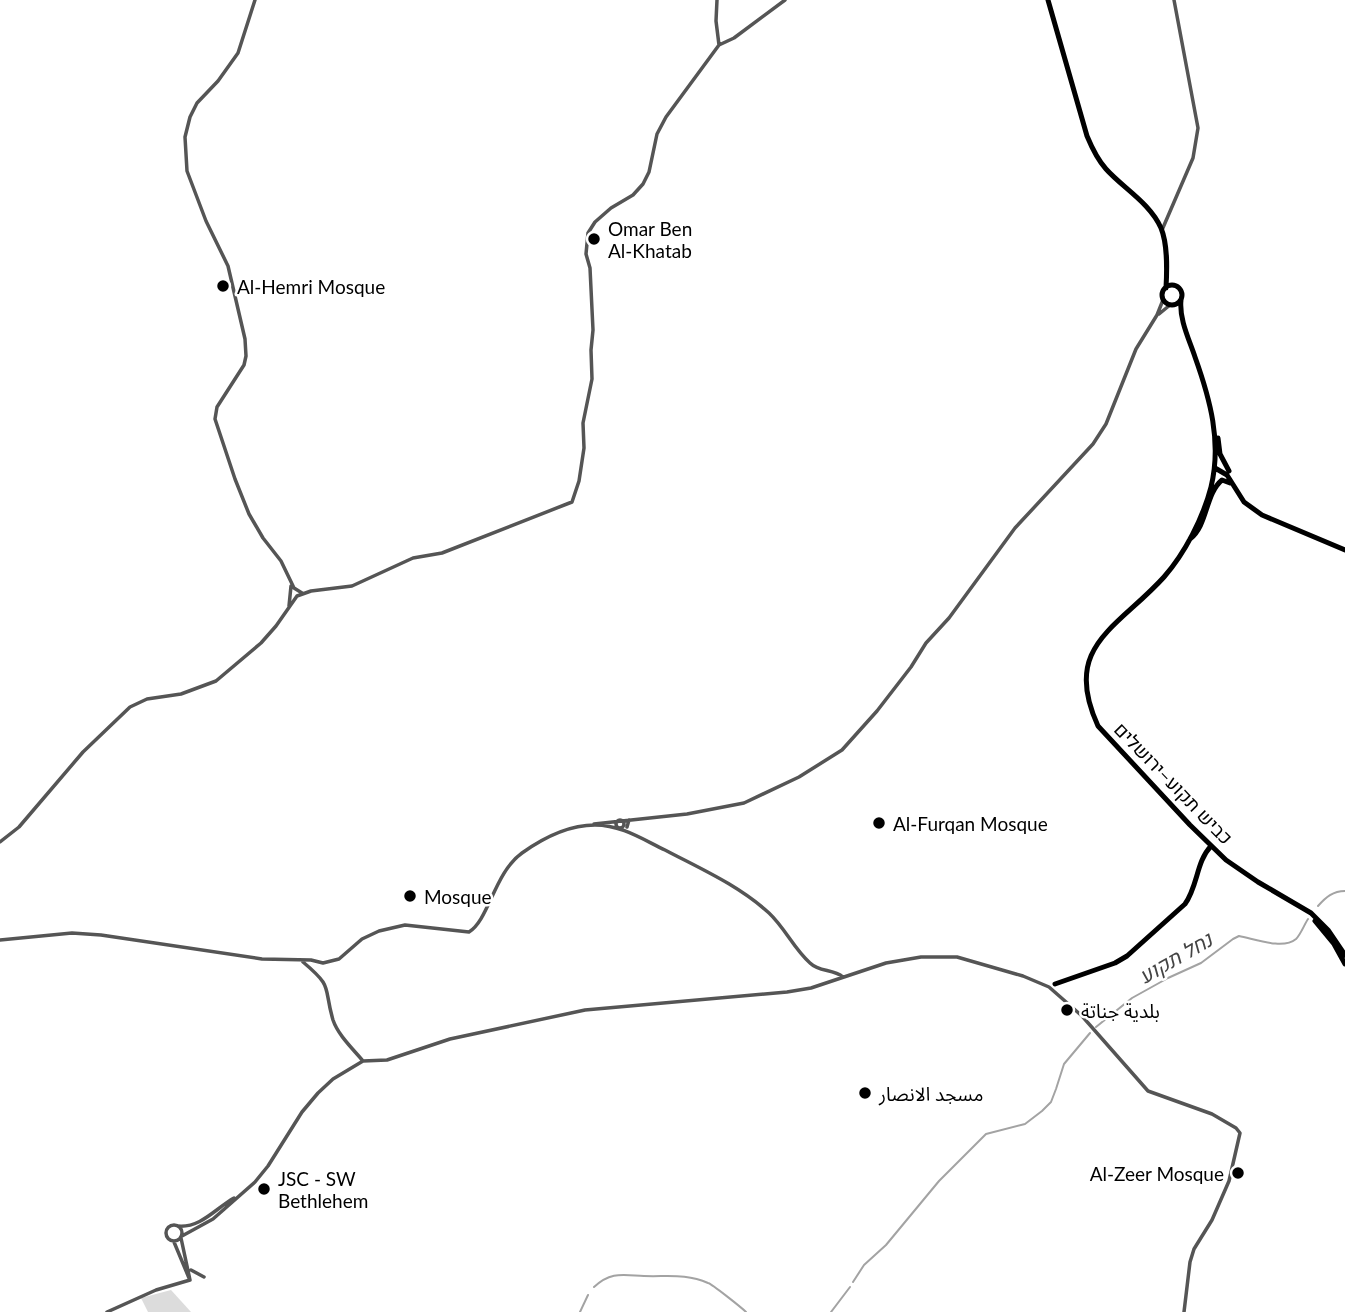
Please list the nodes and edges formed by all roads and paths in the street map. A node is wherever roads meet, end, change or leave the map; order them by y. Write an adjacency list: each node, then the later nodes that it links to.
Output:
1 (255, 0): 20 (street)
2 (717, 0): 6 (street)
3 (785, 0): 6 (street)
4 (1048, 0): 7 (main road)
5 (1174, 0): 7 (street)
6 (719, 45): 20 (street)
7 (1162, 230): 8 (main road)
8 (1169, 287): 9 (main road); 10 (main road)
9 (1163, 300): 11 (main road); 12 (street)
10 (1181, 300): 11 (main road); 13 (main road, כביש תקוע–ירושלים)
11 (1170, 305): 12 (street); 13 (main road, כביש תקוע–ירושלים)
12 (1157, 315): 22 (street)
13 (1183, 322): 14 (main road, כביש תקוע–ירושלים)
14 (1212, 416): 15 (main road, כביש תקוע–ירושלים); 16 (main road)
15 (1215, 468): 16 (main road); 17 (main road); 18 (main road, כביש תקוע–ירושלים)
16 (1229, 471): 17 (main road)
17 (1232, 485): 18 (main road); 19 (main road)
18 (1188, 541): 28 (main road, כביש תקוע–ירושלים)
19 (1345, 550)
20 (294, 594): 27 (street)
21 (620, 820): 22 (street); 23 (street); 24 (street); 25 (street)
22 (629, 820): 24 (street)
23 (585, 826): 25 (street); 32 (street)
24 (625, 826): 25 (street); 26 (street)
25 (618, 828): 26 (street)
26 (635, 834): 34 (street)
27 (0, 842)
28 (1211, 846): 29 (main road, כביש תקוע–ירושלים); 35 (main road)
29 (1292, 901): 31 (main road, כביש תקוע–ירושלים); 33 (main road, כביש תקוע–ירושלים)
30 (0, 940): 32 (street)
31 (1345, 955)
32 (303, 962): 38 (street)
33 (1345, 964)
34 (843, 977): 36 (street); 38 (street)
35 (1067, 980): 36 (main road); 37 (street)
36 (1052, 986): 37 (street)
37 (1057, 991): 47 (street)
38 (363, 1061): 39 (street)
39 (239, 1195): 40 (street); 41 (street)
40 (178, 1226): 41 (street); 42 (street)
41 (181, 1237): 42 (street); 43 (street)
42 (174, 1242): 45 (street)
43 (189, 1268): 44 (street); 45 (street)
44 (204, 1277)
45 (190, 1280): 46 (street)
46 (107, 1312)
47 (1184, 1312)

